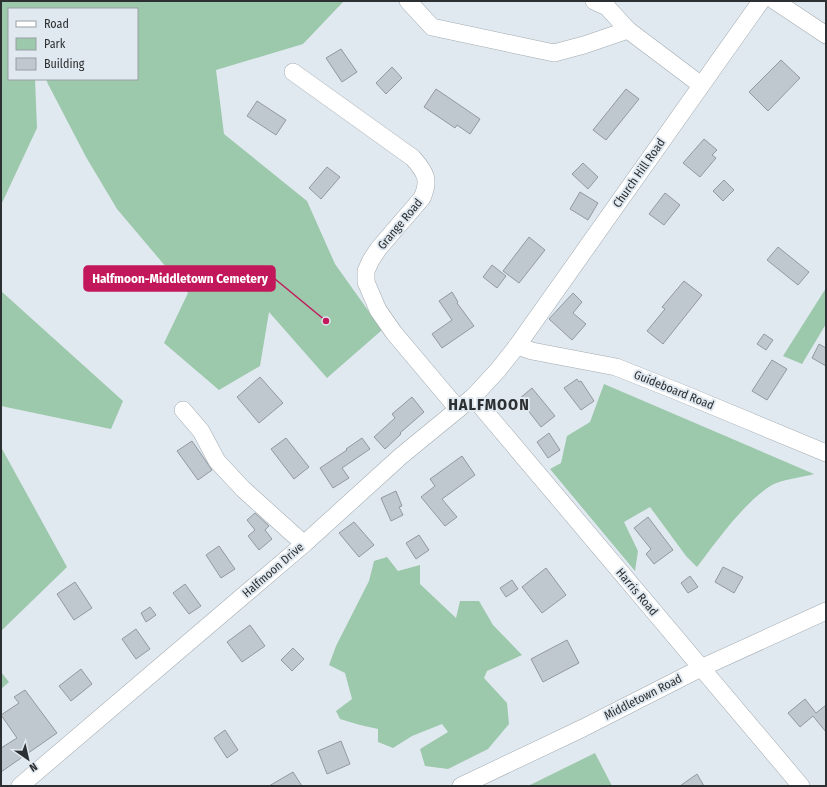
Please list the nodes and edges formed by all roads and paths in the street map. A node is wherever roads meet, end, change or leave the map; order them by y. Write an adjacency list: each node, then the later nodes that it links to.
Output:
1 (408, 1): 5 (street)
2 (594, 1): 5 (street)
3 (761, 1): 8 (street, Church Hill Road)
4 (775, 1): 6 (street)
5 (628, 30): 8 (street)
6 (826, 35)
7 (293, 72): 12 (street, Grange Road)
8 (701, 85): 9 (street, Church Hill Road)
9 (517, 346): 10 (street, Halfmoon Drive); 13 (street, Guideboard Road)
10 (473, 397): 12 (street, Halfmoon Drive); 16 (street, Harris Road)
11 (183, 410): 14 (street)
12 (458, 410): 14 (street, Halfmoon Drive)
13 (826, 453)
14 (304, 544): 17 (street, Halfmoon Drive)
15 (826, 611): 16 (street, Middletown Road)
16 (701, 668): 18 (street, Middletown Road); 19 (street, Harris Road)
17 (20, 786)
18 (461, 786)
19 (801, 786)

